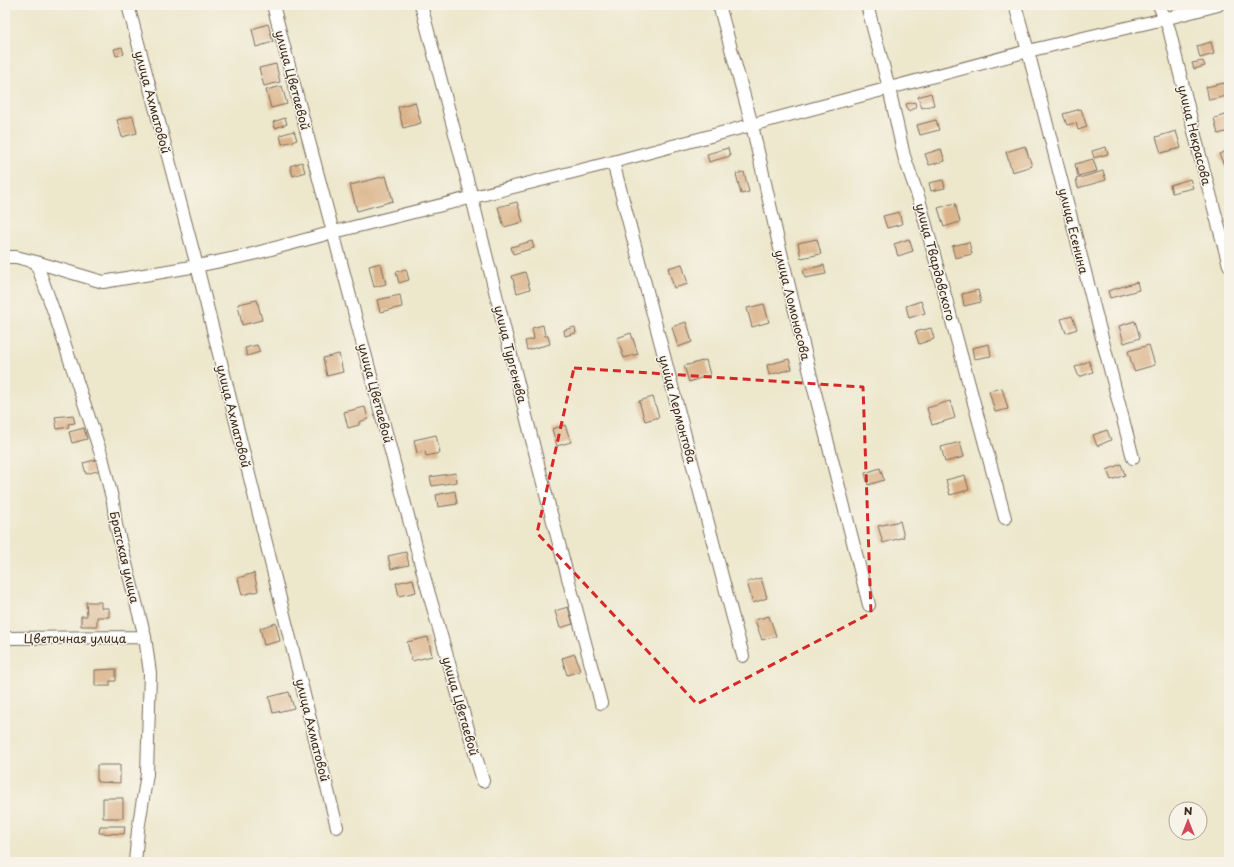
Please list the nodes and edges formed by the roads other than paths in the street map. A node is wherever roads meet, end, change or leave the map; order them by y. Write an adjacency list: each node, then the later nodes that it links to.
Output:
1 (128, 5): 19 (street, улица Ахматовой)
2 (273, 5): 15 (street, улица Цветаевой)
3 (421, 5): 14 (street, улица Тургенева)
4 (719, 5): 12 (street, улица Ломоносова)
5 (867, 5): 11 (street, улица Твардовского)
6 (1015, 5): 10 (street, улица Есенина)
7 (1159, 5): 9 (street, улица Некрасова)
8 (1218, 5): 9 (street)
9 (1164, 19): 10 (street); 18 (street, улица Некрасова)
10 (1028, 51): 11 (street); 20 (street, улица Есенина)
11 (889, 88): 12 (street); 21 (street, улица Твардовского)
12 (752, 125): 13 (street); 22 (street, улица Ломоносова)
13 (613, 162): 14 (street); 25 (street, улица Лермонтова)
14 (472, 198): 15 (street); 26 (street, улица Тургенева)
15 (334, 232): 19 (street); 27 (street, улица Цветаевой)
16 (5, 257): 17 (street)
17 (36, 262): 19 (street); 23 (street, Братская улица)
18 (1229, 265)
19 (197, 266): 28 (street, улица Ахматовой)
20 (1133, 458)
21 (1005, 518)
22 (869, 605)
23 (145, 637): 24 (street, Цветочная улица); 29 (street, Братская улица)
24 (5, 638)
25 (743, 656)
26 (601, 703)
27 (483, 781)
28 (337, 827)
29 (135, 862)

